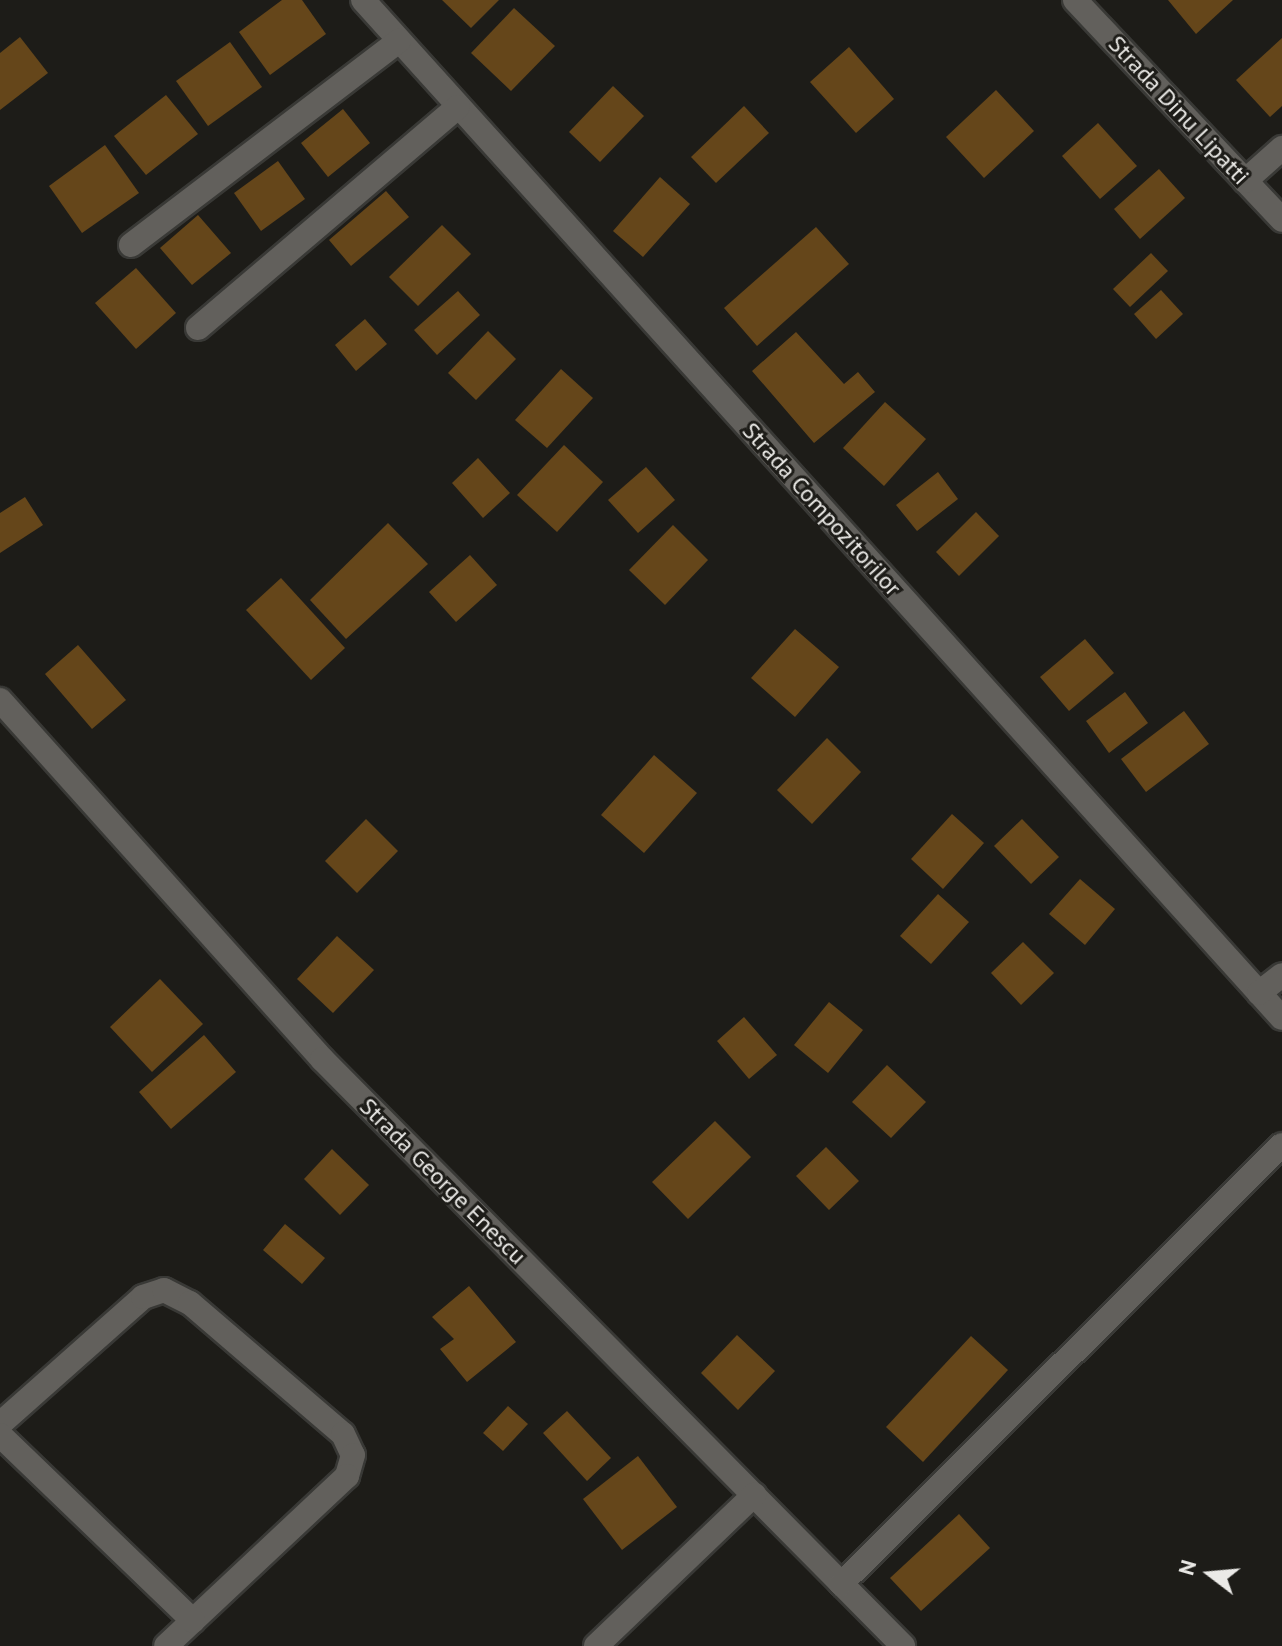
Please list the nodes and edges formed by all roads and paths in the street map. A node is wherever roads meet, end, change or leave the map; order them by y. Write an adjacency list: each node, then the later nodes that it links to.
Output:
1 (363, 0): 3 (street, Strada Compozitorilor)
2 (1090, 5): 6 (street, Strada Dinu Lipatti)
3 (399, 41): 4 (street, Strada Compozitorilor); 8 (street)
4 (458, 107): 9 (street); 12 (street, Strada Compozitorilor)
5 (1282, 148): 6 (street)
6 (1245, 181): 7 (street, Strada Dinu Lipatti)
7 (1282, 220)
8 (131, 245)
9 (198, 328)
10 (0, 700): 17 (street, Strada George Enescu)
11 (1282, 975): 12 (street)
12 (1259, 993): 13 (street, Strada Compozitorilor)
13 (1282, 1018)
14 (1282, 1145): 18 (street)
15 (0, 1424): 19 (street)
16 (0, 1435): 19 (street)
17 (754, 1495): 18 (street, Strada George Enescu); 21 (street)
18 (841, 1584): 22 (street, Strada George Enescu)
19 (193, 1621): 20 (street)
20 (166, 1646)
21 (596, 1646)
22 (903, 1646)

